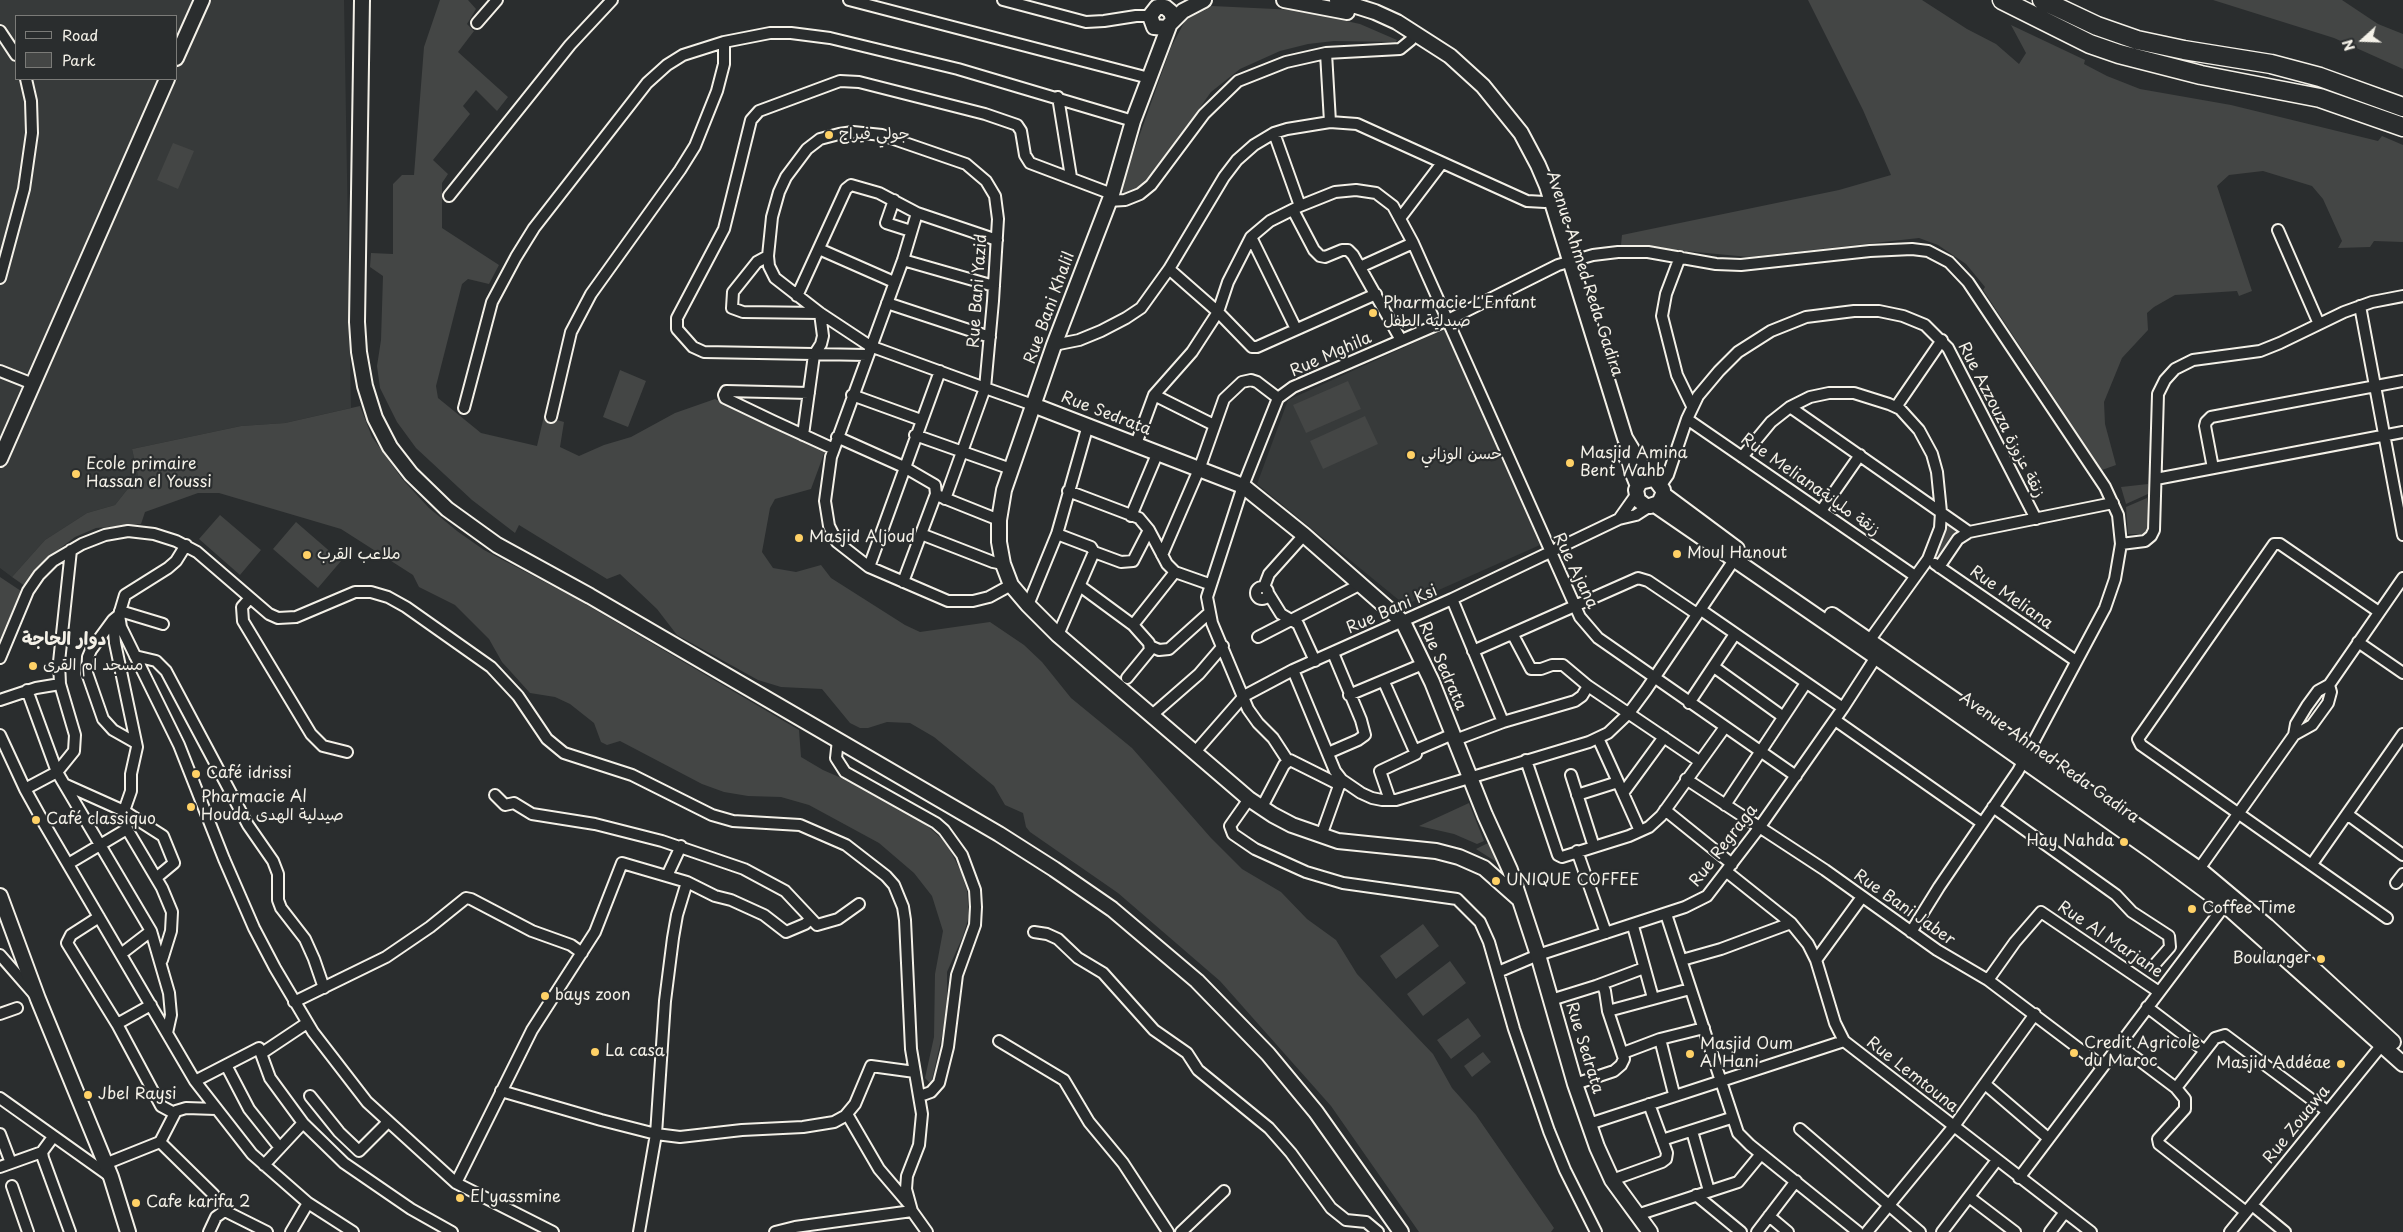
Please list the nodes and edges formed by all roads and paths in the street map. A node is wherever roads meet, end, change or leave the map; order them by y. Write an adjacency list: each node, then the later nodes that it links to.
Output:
1 (202, 0): 22 (street)
2 (362, 0): 202 (street)
3 (497, 0): 15 (street)
4 (612, 0): 34 (street)
5 (849, 0): 23 (street)
6 (1003, 0): 13 (street)
7 (1176, 0): 14 (street, Rue Bani Khalil)
8 (1204, 0): 14 (street)
9 (1284, 0): 17 (street, Avenue Ahmed Reda Gadira)
10 (1337, 0): 50 (street, Avenue Ahmed Reda Gadira)
11 (2002, 0): 30 (highway)
12 (2042, 0): 27 (highway)
13 (1153, 10): 14 (street); 14 (street); 19 (street)
14 (1171, 20): 19 (street, Rue Bani Khalil)
15 (478, 22)
16 (0, 31): 21 (street)
17 (1411, 40): 20 (street); 37 (street, Avenue Ahmed Reda Gadira)
18 (724, 42): 26 (street); 86 (street); 87 (street)
19 (1161, 48): 23 (street, Rue Bani Khalil)
20 (1326, 53): 29 (street); 35 (street)
21 (15, 54)
22 (178, 54)
23 (1149, 78): 28 (street, Rue Bani Khalil)
24 (26, 80): 53 (street)
25 (167, 80): 75 (street)
26 (1058, 97): 28 (street); 33 (street)
27 (2403, 107)
28 (1133, 120): 35 (street, Rue Bani Khalil)
29 (1330, 122): 31 (street); 32 (street)
30 (2403, 127)
31 (1274, 133): 38 (street); 52 (street)
32 (1442, 163): 37 (street); 40 (street)
33 (1071, 177): 35 (street); 71 (street)
34 (449, 196)
35 (1110, 198): 69 (street, Rue Bani Khalil)
36 (894, 200): 39 (street); 42 (street); 46 (street)
37 (1545, 202): 50 (street, Avenue Ahmed Reda Gadira)
38 (1297, 208): 40 (street, Rue Ajana); 43 (street, Rue Ajana); 51 (street)
39 (917, 213): 42 (street); 44 (street)
40 (1401, 217): 45 (street, Rue Ajana)
41 (2278, 230): 64 (street)
42 (911, 231): 49 (street)
43 (1251, 237): 61 (street); 65 (street)
44 (997, 240): 47 (street, Rue Bani Yazid); 55 (street, Rue Bani Yazid)
45 (1413, 243): 51 (street); 63 (street, Rue Ajana)
46 (819, 249): 54 (street); 57 (street)
47 (768, 256): 57 (street); 62 (street)
48 (1680, 257): 50 (street, Rue Mghila); 83 (street); 114 (street, Rue Mghila)
49 (903, 260): 54 (street); 55 (street)
50 (1568, 262): 63 (street, Rue Mghila); 111 (street, Avenue Ahmed Reda Gadira); 112 (street, Avenue Ahmed Reda Gadira)
51 (1360, 268): 56 (street)
52 (1169, 269): 61 (street); 69 (street)
53 (0, 278)
54 (894, 282): 59 (street)
55 (994, 286): 66 (street, Rue Bani Yazid)
56 (1376, 294): 65 (street); 67 (street)
57 (797, 296): 62 (street)
58 (2403, 296): 60 (street)
59 (887, 303): 66 (street); 70 (street)
60 (2360, 306): 64 (street); 76 (street)
61 (1218, 312): 65 (street); 80 (street)
62 (820, 313): 70 (street); 71 (street)
63 (1448, 320): 67 (street, Rue Mghila); 131 (street, Rue Ajana)
64 (2318, 324): 108 (street)
65 (1296, 329)
66 (990, 336): 77 (street, Rue Bani Yazid)
67 (1401, 340): 81 (street, Rue Mghila)
68 (1942, 340): 83 (street, Rue Azzouza زنقة عزوزة); 85 (street); 119 (street, Rue Azzouza زنقة عزوزة)
69 (1054, 345): 82 (street, Rue Bani Khalil)
70 (869, 351): 71 (street); 73 (street, Rue Sedrata); 79 (street)
71 (814, 355): 78 (street)
72 (0, 371): 75 (street)
73 (940, 371): 77 (street, Rue Sedrata); 89 (street)
74 (2403, 381): 76 (street)
75 (33, 384): 103 (street)
76 (2374, 387): 95 (street); 106 (street)
77 (985, 388): 82 (street, Rue Sedrata); 99 (street, Rue Bani Yazid)
78 (809, 393): 93 (street); 93 (street)
79 (852, 395): 89 (street); 96 (street)
80 (1154, 395): 91 (street); 97 (street)
81 (1278, 398): 91 (street); 109 (street, Rue Mghila)
82 (1033, 405): 90 (street, Rue Sedrata); 107 (street, Rue Bani Khalil)
83 (1692, 406): 88 (street, Rue Azzouza زنقة عزوزة)
84 (1790, 407): 85 (street); 101 (street); 102 (street)
85 (1896, 407): 116 (street)
86 (464, 408)
87 (551, 417)
88 (1687, 419): 102 (street, Rue Melianaزنقة مليانة); 112 (street, Rue Azzouza زنقة عزوزة)
89 (921, 420): 94 (street)
90 (1088, 425): 97 (street, Rue Sedrata); 110 (street)
91 (1214, 425): 105 (street)
92 (2403, 432): 95 (street)
93 (803, 435): 98 (street)
94 (916, 435): 99 (street); 104 (street)
95 (2383, 436): 106 (street); 126 (street)
96 (837, 437): 98 (street); 104 (street)
97 (1136, 444): 100 (street, Rue Sedrata)
98 (834, 449): 136 (street)
99 (962, 450): 107 (street); 113 (street, Rue Bani Yazid)
100 (1158, 452): 105 (street, Rue Sedrata); 117 (street)
101 (1860, 455): 115 (street); 116 (street)
102 (1742, 457): 115 (street, Rue Melianaزنقة مليانة)
103 (0, 459)
104 (904, 467): 113 (street); 136 (street)
105 (1200, 468): 109 (street, Rue Sedrata); 132 (street)
106 (2213, 468): 108 (street)
107 (1011, 469): 120 (street, Rue Bani Khalil)
108 (2156, 479): 127 (street)
109 (1243, 486): 125 (street, Rue Sedrata); 142 (street, Rue Mghila)
110 (1068, 491): 117 (street); 124 (street)
111 (1637, 491): 112 (street); 112 (street); 118 (street)
112 (1658, 491): 118 (street, Rue Bani Ksi); 133 (street, Avenue Ahmed Reda Gadira)
113 (940, 496): 120 (street); 123 (street, Rue Bani Yazid)
114 (2114, 503): 119 (street); 127 (street, Rue Mghila)
115 (1821, 511): 139 (street, Rue Melianaزنقة مليانة)
116 (1942, 512): 122 (street); 134 (street)
117 (1131, 516): 121 (street)
118 (1620, 519): 131 (street, Rue Bani Ksi)
119 (2036, 519): 122 (street)
120 (999, 520): 135 (street, Rue Bani Khalil)
121 (1149, 530): 130 (street); 132 (street)
122 (1969, 532): 137 (street)
123 (921, 534): 135 (street); 141 (street, Rue Bani Yazid)
124 (1056, 534): 130 (street); 148 (street)
125 (1304, 535): 143 (street, Rue Sedrata); 154 (street)
126 (2403, 535)
127 (2121, 544): 172 (street, Rue Mghila)
128 (186, 545): 129 (street); 146 (street); 153 (street)
129 (71, 550): 170 (street); 181 (street)
130 (1094, 552): 145 (street)
131 (1549, 553): 147 (street, Rue Bani Ksi); 149 (street, Rue Ajana)
132 (1162, 555): 138 (street)
133 (1737, 555): 150 (street); 162 (street, Avenue Ahmed Reda Gadira); 169 (street, Avenue Ahmed Reda Gadira)
134 (1928, 559): 137 (street, Rue Meliana); 139 (street)
135 (1003, 564): 144 (street, Rue Bani Khalil)
136 (869, 567): 141 (street)
137 (1939, 567): 172 (street, Rue Meliana)
138 (1175, 572): 142 (street); 157 (street)
139 (1915, 576): 162 (street)
140 (2403, 578): 151 (street)
141 (903, 582): 144 (street)
142 (1210, 584): 152 (street, Rue Mghila)
143 (1361, 584): 154 (street); 155 (street, Rue Sedrata)
144 (1011, 585): 148 (street, Rue Bani Khalil)
145 (1080, 586): 157 (street); 160 (street)
146 (250, 598): 206 (street); 311 (street)
147 (1452, 599): 155 (street, Rue Bani Ksi); 166 (street)
148 (1028, 605): 160 (street, Rue Bani Khalil)
149 (1574, 608): 150 (street); 158 (street); 178 (street, Rue Ajana)
150 (1699, 612): 159 (street); 178 (street)
151 (2379, 612): 163 (street); 232 (street)
152 (1209, 613): 164 (street); 165 (street)
153 (117, 615): 156 (street); 168 (street); 203 (street); 203 (street)
154 (1291, 619): 161 (street); 171 (street)
155 (1403, 622): 167 (street, Rue Bani Ksi); 173 (street, Rue Sedrata)
156 (163, 624)
157 (1132, 625): 164 (street)
158 (1513, 634): 166 (street); 183 (street)
159 (1735, 634): 174 (street); 180 (street)
160 (1058, 636): 191 (street, Rue Bani Khalil)
161 (1258, 637)
162 (1869, 640): 209 (street, Avenue Ahmed Reda Gadira)
163 (2358, 642): 176 (street); 182 (street)
164 (1150, 646): 177 (street)
165 (1223, 646): 185 (street); 191 (street)
166 (1473, 651): 194 (street)
167 (1333, 653): 171 (street, Rue Bani Ksi); 186 (street)
168 (134, 656): 282 (street); 288 (street)
169 (1876, 657): 189 (street, Rue Regraga); 209 (street, Avenue Ahmed Reda Gadira)
170 (0, 658)
171 (1315, 661): 175 (street, Rue Bani Ksi)
172 (2076, 661): 209 (street, Rue Mghila)
173 (1423, 664): 179 (street); 199 (street, Rue Sedrata)
174 (1714, 667): 188 (street); 192 (street)
175 (1293, 670): 185 (street, Rue Bani Ksi); 208 (street)
176 (2403, 673)
177 (1127, 678)
178 (1654, 678): 188 (street, Rue Ajana); 190 (street)
179 (1384, 682): 186 (street); 204 (street)
180 (1806, 683): 189 (street); 192 (street)
181 (60, 684): 184 (street); 213 (street)
182 (2329, 685): 198 (street); 198 (street)
183 (1588, 686): 190 (street); 194 (street)
184 (27, 690): 187 (street); 213 (street)
185 (1244, 696): 207 (street, Rue Bani Ksi); 211 (street)
186 (1349, 696): 208 (street)
187 (0, 700)
188 (1689, 703): 195 (street, Rue Ajana)
189 (1843, 708): 193 (street, Rue Regraga)
190 (1629, 713): 200 (street); 201 (street)
191 (1152, 715): 207 (street, Rue Bani Khalil)
192 (1782, 716): 205 (street)
193 (1835, 720): 215 (street, Rue Regraga); 234 (street)
194 (1503, 722): 199 (street)
195 (1725, 727): 205 (street, Rue Ajana); 212 (street)
196 (2403, 734): 233 (street)
197 (0, 735): 221 (street)
198 (2294, 735): 232 (street)
199 (1454, 737): 204 (street); 216 (street, Rue Sedrata)
200 (1664, 737): 212 (street); 222 (street)
201 (1598, 738): 210 (street); 219 (street)
202 (838, 740): 320 (street); 382 (street)
203 (136, 743): 231 (street)
204 (1416, 750): 226 (street)
205 (1760, 751): 215 (street, Rue Ajana); 227 (street)
206 (347, 752)
207 (1195, 752): 225 (street, Rue Bani Khalil)
208 (1328, 754): 218 (street)
209 (2026, 757): 229 (street, Rue Mghila); 247 (street, Avenue Ahmed Reda Gadira); 256 (street, Avenue Ahmed Reda Gadira)
210 (1526, 760): 216 (street); 242 (street)
211 (1288, 761): 218 (street); 228 (street)
212 (1700, 761): 217 (street)
213 (57, 772): 220 (street); 221 (street)
214 (1571, 775): 224 (street)
215 (1796, 776): 235 (street, Rue Regraga)
216 (1470, 777): 226 (street); 255 (street, Rue Sedrata)
217 (1686, 779): 227 (street, Rue Bani Jaber); 230 (street)
218 (1341, 782): 226 (street); 238 (street)
219 (1618, 782): 222 (street); 224 (street)
220 (65, 785): 231 (street); 239 (street)
221 (25, 789): 244 (street)
222 (1622, 793): 237 (street)
223 (495, 795): 240 (street)
224 (1577, 795): 241 (street)
225 (1249, 799): 228 (street, Rue Bani Khalil); 279 (street)
226 (1390, 800)
227 (1725, 805): 235 (street, Rue Bani Jaber)
228 (1262, 807): 238 (street, Rue Bani Khalil)
229 (1993, 807): 234 (street, Rue Mghila); 277 (street)
230 (1665, 810): 237 (street); 246 (street, Rue Lemtouna)
231 (124, 811): 236 (street); 250 (street)
232 (2238, 814): 245 (street); 247 (street)
233 (2347, 814): 243 (street); 245 (street)
234 (1982, 823): 268 (street, Rue Mghila)
235 (1758, 828): 246 (street, Rue Regraga); 254 (street, Rue Bani Jaber)
236 (127, 829): 239 (street); 250 (street)
237 (1640, 831): 241 (street)
238 (1321, 836): 255 (street, Rue Bani Khalil)
239 (102, 845): 244 (street); 266 (street)
240 (682, 846): 249 (street); 262 (street)
241 (1594, 847): 242 (street)
242 (1577, 852): 269 (street)
243 (2403, 854)
244 (68, 864): 260 (street)
245 (2312, 864): 261 (street)
246 (1730, 868): 259 (street, Rue Regraga); 263 (street, Rue Lemtouna)
247 (2199, 869): 256 (street, Avenue Ahmed Reda Gadira)
248 (2403, 874): 252 (street)
249 (667, 876): 251 (street); 270 (street)
250 (156, 878): 274 (street)
251 (687, 882): 262 (street); 335 (street)
252 (2396, 883)
253 (0, 896): 265 (street)
254 (1862, 897): 268 (street, Rue Bani Jaber); 276 (street)
255 (1519, 899): 273 (street, Rue Sedrata)
256 (2229, 900): 284 (street); 302 (street, Avenue Ahmed Reda Gadira)
257 (859, 904): 262 (street)
258 (0, 911): 265 (street)
259 (1666, 914): 264 (street, Rue Regraga); 275 (street)
260 (99, 917): 271 (street); 296 (street)
261 (2386, 918)
262 (810, 919)
263 (1791, 923): 275 (street); 276 (street, Rue Lemtouna)
264 (1633, 926): 269 (street, Rue Regraga); 278 (street)
265 (12, 927): 286 (street)
266 (151, 931): 271 (street); 274 (street)
267 (1034, 932): 381 (street)
268 (1911, 932): 280 (street, Rue Bani Jaber)
269 (1606, 933): 273 (street, Rue Regraga)
270 (582, 953): 282 (street); 317 (street)
271 (121, 954): 289 (street)
272 (0, 955): 286 (street)
273 (1538, 955): 279 (street, Rue Regraga); 287 (street, Rue Sedrata)
274 (162, 960): 298 (street)
275 (1682, 960): 283 (street)
276 (1816, 960): 301 (street, Rue Lemtouna)
277 (2156, 963)
278 (1644, 968): 281 (street); 285 (street)
279 (1498, 972): 383 (street)
280 (1988, 980): 284 (street, Rue Al Marjane); 294 (street, Rue Bani Jaber)
281 (1602, 984): 287 (street); 292 (street)
282 (324, 988): 288 (street)
283 (1690, 989): 285 (street); 297 (street)
284 (2159, 992): 290 (street)
285 (1653, 998): 292 (street)
286 (38, 999): 345 (street)
287 (1551, 1000): 314 (street, Rue Sedrata)
288 (294, 1002): 295 (street)
289 (151, 1005): 296 (street); 298 (street)
290 (2147, 1007): 303 (street); 304 (street)
291 (17, 1008): 293 (street)
292 (1608, 1011): 307 (street)
293 (0, 1014)
294 (2035, 1014): 310 (street, Rue Bani Jaber); 315 (street)
295 (307, 1023): 306 (street); 328 (street)
296 (118, 1024): 325 (street)
297 (1704, 1028): 299 (street); 312 (street)
298 (167, 1033): 313 (street)
299 (1660, 1039): 307 (street); 318 (street)
300 (999, 1041): 379 (street)
301 (1844, 1041): 312 (street); 331 (street, Rue Lemtouna)
302 (2385, 1041): 305 (street, Avenue Ahmed Reda Gadira); 308 (street, Avenue Ahmed Reda Gadira); 324 (street, Rue Zouawa)
303 (2119, 1044): 310 (street); 316 (street)
304 (2205, 1051): 316 (street); 324 (street)
305 (2403, 1051)
306 (262, 1053): 309 (street); 329 (street)
307 (1623, 1053): 314 (street)
308 (2403, 1064)
309 (226, 1065): 313 (street); 340 (street)
310 (2102, 1066): 337 (street)
311 (915, 1072): 320 (street); 326 (street)
312 (1721, 1080): 318 (street); 327 (street)
313 (195, 1081): 323 (street)
314 (1575, 1084): 330 (street, Rue Sedrata)
315 (1985, 1084): 331 (street); 337 (street)
316 (2176, 1088): 362 (street)
317 (501, 1091): 335 (street); 352 (street)
318 (1674, 1094): 322 (street)
319 (310, 1096): 328 (street)
320 (920, 1096): 361 (street)
321 (0, 1098): 336 (street)
322 (1649, 1104): 330 (street); 338 (street)
323 (216, 1108): 325 (street); 346 (street)
324 (2327, 1112): 362 (street, Rue Zouawa)
325 (174, 1113): 339 (street)
326 (847, 1114): 335 (street); 361 (street)
327 (1731, 1118): 333 (street); 342 (street)
328 (388, 1122): 352 (street)
329 (303, 1123): 340 (street); 374 (street)
330 (1589, 1124): 350 (street, Rue Sedrata)
331 (1954, 1126): 343 (street, Rue Lemtouna); 360 (street)
332 (1800, 1129): 360 (street)
333 (1692, 1131): 338 (street); 355 (street)
334 (0, 1134): 344 (street)
335 (656, 1134): 376 (street)
336 (53, 1138): 341 (street); 348 (street)
337 (2048, 1138): 349 (street)
338 (1662, 1140): 350 (street)
339 (160, 1142): 345 (street); 356 (street)
340 (280, 1148): 346 (street)
341 (42, 1152): 344 (street); 368 (street)
342 (1760, 1154): 351 (street); 355 (street)
343 (1997, 1160): 349 (street, Rue Lemtouna); 358 (street)
344 (11, 1163): 347 (street)
345 (105, 1164): 348 (street)
346 (264, 1165): 359 (street)
347 (0, 1168)
348 (111, 1178): 369 (street)
349 (2019, 1178): 363 (street, Rue Lemtouna)
350 (1612, 1180): 364 (street, Rue Sedrata)
351 (1796, 1181): 365 (street); 388 (street)
352 (456, 1183): 375 (street)
353 (12, 1186): 367 (street)
354 (1224, 1191): 380 (street)
355 (1709, 1191): 357 (street)
356 (214, 1195)
357 (1696, 1195): 364 (street); 385 (street)
358 (1969, 1197): 366 (street); 391 (street)
359 (308, 1203): 372 (street); 373 (street)
360 (1890, 1206): 389 (street); 390 (street)
361 (910, 1207): 377 (street); 378 (street)
362 (2249, 1208): 396 (street, Rue Zouawa); 397 (street)
363 (2065, 1212): 394 (street); 395 (street, Rue Lemtouna)
364 (1637, 1215): 384 (street, Rue Sedrata)
365 (1770, 1216): 386 (street); 387 (street)
366 (2002, 1223): 392 (street); 393 (street)
367 (28, 1232)
368 (70, 1232)
369 (128, 1232)
370 (210, 1232): 371 (street)
371 (267, 1232)
372 (292, 1232)
373 (353, 1232)
374 (452, 1232)
375 (551, 1232)
376 (639, 1232)
377 (775, 1232)
378 (927, 1232)
379 (1168, 1232)
380 (1181, 1232)
381 (1378, 1232)
382 (1401, 1232)
383 (1596, 1232)
384 (1650, 1232)
385 (1741, 1232)
386 (1757, 1232)
387 (1788, 1232)
388 (1858, 1232)
389 (1867, 1232)
390 (1920, 1232)
391 (1942, 1232)
392 (1995, 1232)
393 (2015, 1232)
394 (2050, 1232)
395 (2091, 1232)
396 (2230, 1232)
397 (2285, 1232)

